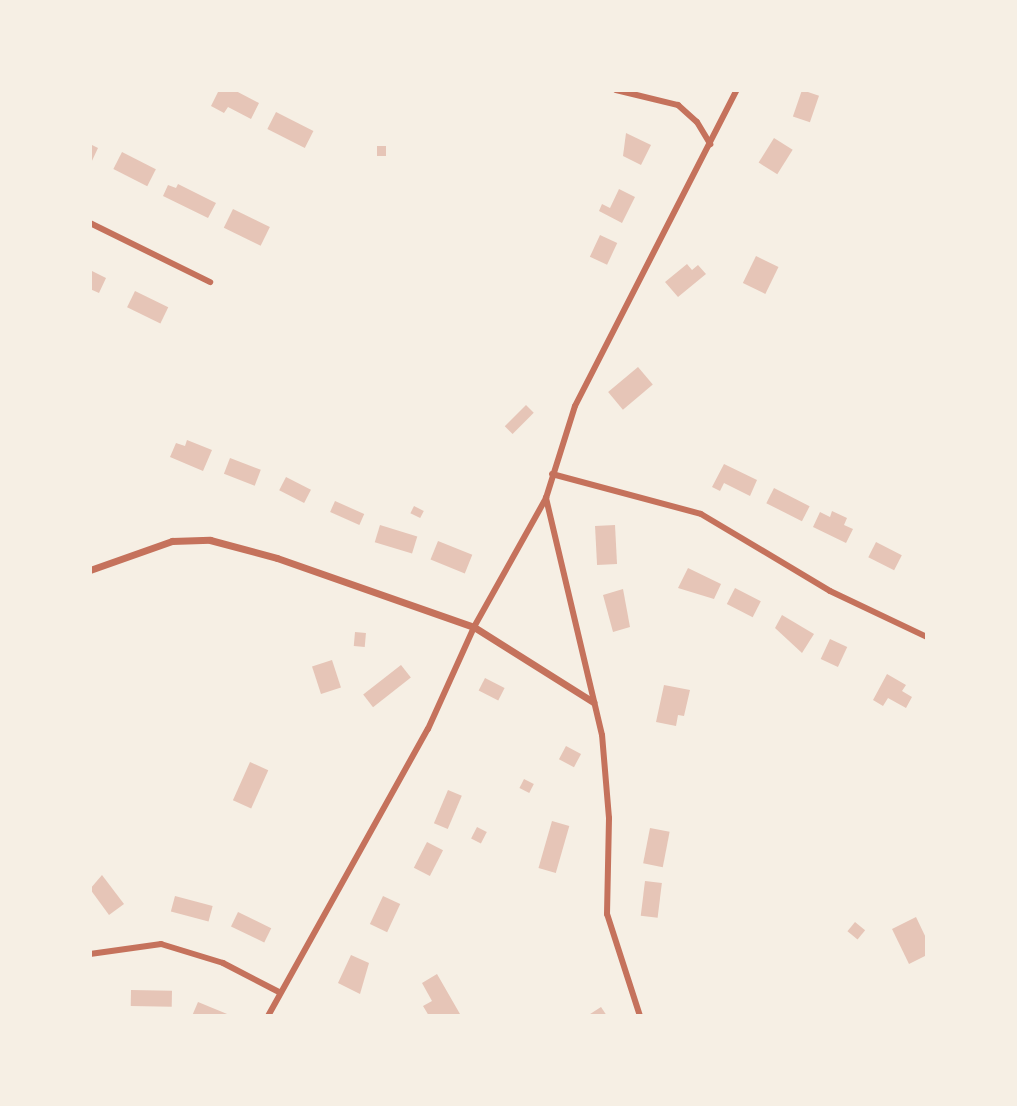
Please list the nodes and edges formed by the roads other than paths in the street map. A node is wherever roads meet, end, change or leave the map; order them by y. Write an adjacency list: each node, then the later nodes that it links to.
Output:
1 (616, 90): 3 (street)
2 (737, 90): 3 (street)
3 (710, 144): 6 (street)
4 (90, 223): 5 (street)
5 (210, 282)
6 (552, 474): 7 (street); 10 (street)
7 (546, 498): 9 (street); 11 (street)
8 (90, 570): 9 (street)
9 (474, 627): 11 (street); 13 (street)
10 (927, 637)
11 (593, 702): 15 (street)
12 (90, 954): 13 (street)
13 (279, 992): 14 (street)
14 (268, 1016)
15 (640, 1016)

